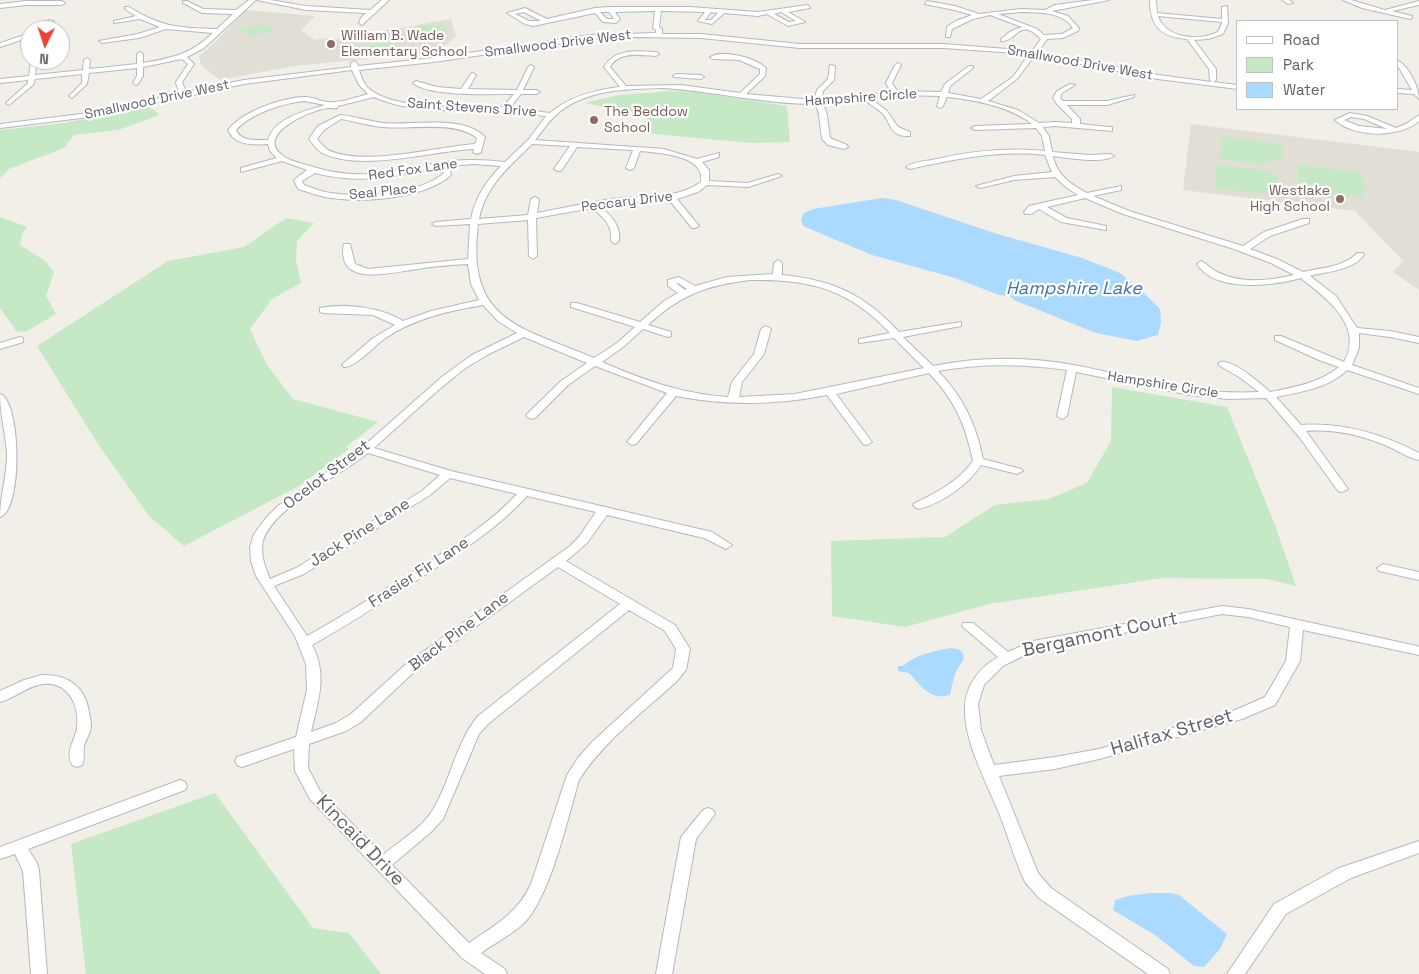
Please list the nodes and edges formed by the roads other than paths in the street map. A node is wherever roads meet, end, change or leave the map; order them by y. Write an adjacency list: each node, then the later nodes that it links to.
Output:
1 (254, 0): 26 (street)
2 (260, 0): 18 (street)
3 (386, 0): 27 (street)
4 (1106, 0): 24 (street)
5 (1153, 0): 31 (street)
6 (1346, 0): 25 (street)
7 (1403, 0): 13 (street)
8 (5, 2): 10 (street); 14 (street)
9 (185, 2): 26 (street)
10 (62, 3)
11 (333, 3): 18 (street)
12 (928, 3): 32 (street)
13 (1416, 3): 25 (street)
14 (0, 6)
15 (808, 7): 23 (street)
16 (1225, 7): 36 (street)
17 (127, 8): 33 (street)
18 (326, 9): 27 (street)
19 (610, 9): 20 (street); 21 (street); 21 (street)
20 (661, 9): 22 (street); 42 (street)
21 (595, 10): 35 (street)
22 (710, 10): 28 (street); 28 (street)
23 (783, 11): 29 (street); 29 (street)
24 (1047, 11): 30 (street); 44 (street)
25 (1384, 11): 34 (street)
26 (237, 12): 41 (street)
27 (371, 12): 38 (street)
28 (723, 12): 29 (street)
29 (769, 13)
30 (992, 14): 32 (street); 39 (street)
31 (1154, 14): 36 (street); 45 (street)
32 (980, 16): 43 (street)
33 (140, 17): 37 (street); 40 (street)
34 (1410, 17)
35 (546, 21): 35 (street)
36 (1226, 21): 45 (street)
37 (116, 22)
38 (362, 23)
39 (1028, 27): 44 (street); 46 (street)
40 (164, 28): 41 (street); 48 (street)
41 (218, 31): 54 (street)
42 (659, 31): 50 (street, Smallwood Drive West); 57 (street, Smallwood Drive West)
43 (948, 36)
44 (1044, 37): 50 (street)
45 (1190, 38): 68 (street)
46 (1003, 40)
47 (20, 41): 49 (street)
48 (102, 41)
49 (0, 45)
50 (1037, 51): 68 (street, Smallwood Drive West); 75 (street, Smallwood Drive West); 91 (street)
51 (140, 54): 59 (street)
52 (656, 54): 76 (street)
53 (713, 57): 86 (street)
54 (180, 58): 59 (street); 82 (street)
55 (87, 60): 64 (street)
56 (1399, 64): 78 (street)
57 (354, 65): 82 (street, Smallwood Drive West); 83 (street)
58 (898, 65): 84 (street)
59 (140, 66): 64 (street); 71 (street)
60 (832, 66): 92 (street)
61 (531, 67): 80 (street)
62 (971, 67): 85 (street)
63 (33, 70): 66 (street)
64 (86, 72): 66 (street); 87 (street)
65 (473, 75): 77 (street)
66 (32, 77): 69 (street); 93 (street)
67 (701, 77): 74 (street)
68 (1213, 80): 72 (street, Smallwood Drive West)
69 (0, 81)
70 (416, 82): 77 (street)
71 (136, 83)
72 (1236, 83)
73 (1072, 84): 94 (street)
74 (674, 87): 76 (street, Hampshire Circle); 86 (street, Hampshire Circle)
75 (1236, 87)
76 (625, 89): 98 (street, Hampshire Circle)
77 (464, 90): 80 (street)
78 (1417, 90): 79 (street); 89 (street)
79 (1399, 91)
80 (519, 92): 81 (street); 97 (street)
81 (538, 92)
82 (183, 93): 101 (street, Smallwood Drive West); 104 (street, Smallwood Drive West)
83 (373, 94): 95 (street); 97 (street, Saint Stevens Drive)
84 (895, 94): 85 (street, Hampshire Circle); 90 (street, Hampshire Circle)
85 (943, 94): 91 (street, Hampshire Circle); 96 (street)
86 (741, 95): 92 (street, Hampshire Circle)
87 (72, 96)
88 (1132, 96): 94 (street)
89 (1399, 96)
90 (864, 97): 92 (street, Hampshire Circle); 108 (street)
91 (983, 101): 102 (street, Hampshire Circle)
92 (818, 102): 113 (street)
93 (10, 103)
94 (1059, 103): 103 (street)
95 (333, 106): 99 (street); 109 (street); 109 (street)
96 (940, 106)
97 (505, 109): 98 (street, Saint Stevens Drive)
98 (551, 115): 110 (street, Hampshire Circle)
99 (340, 117): 111 (street); 111 (street)
100 (1419, 117): 107 (street)
101 (0, 120)
102 (1037, 125): 103 (street); 105 (street); 115 (street)
103 (1076, 125): 106 (street)
104 (0, 126)
105 (974, 128)
106 (1109, 130)
107 (1396, 130): 107 (street)
108 (907, 134)
109 (270, 142): 118 (street)
110 (530, 142): 112 (street); 122 (street, Hampshire Circle)
111 (479, 146): 120 (street)
112 (574, 146): 114 (street); 127 (street)
113 (844, 147)
114 (636, 148): 119 (street); 124 (street)
115 (1049, 154): 117 (street); 123 (street); 128 (street)
116 (716, 155): 119 (street)
117 (1110, 156)
118 (282, 159): 125 (street); 126 (street, Red Fox Lane)
119 (697, 161): 130 (street)
120 (473, 162): 121 (street, Red Fox Lane); 122 (street, Red Fox Lane)
121 (445, 164): 126 (street, Red Fox Lane); 126 (street, Seal Place)
122 (506, 164): 140 (street, Hampshire Circle)
123 (910, 166)
124 (630, 168)
125 (244, 170)
126 (314, 170)
127 (558, 170)
128 (1057, 174): 131 (street); 133 (street)
129 (778, 176): 130 (street)
130 (705, 183): 134 (street, Peccary Drive)
131 (980, 186)
132 (1118, 188): 133 (street)
133 (1085, 196): 137 (street); 147 (street)
134 (672, 198): 136 (street, Peccary Drive); 143 (street)
135 (535, 199): 139 (street)
136 (593, 204): 139 (street, Peccary Drive); 145 (street)
137 (1040, 206): 138 (street); 144 (street)
138 (1028, 212)
139 (532, 217): 140 (street, Peccary Drive); 149 (street)
140 (474, 221): 142 (street, Peccary Drive); 150 (street, Hampshire Circle)
141 (1306, 221): 147 (street)
142 (436, 224)
143 (695, 226)
144 (1103, 228)
145 (615, 240)
146 (347, 246): 150 (street)
147 (1244, 250): 153 (street)
148 (1360, 255): 153 (street)
149 (533, 256)
150 (472, 261): 157 (street, Hampshire Circle)
151 (778, 263): 154 (street)
152 (1201, 264): 153 (street)
153 (1302, 276): 164 (street)
154 (778, 278): 155 (street); 167 (street)
155 (694, 289): 156 (street); 156 (street)
156 (684, 293): 162 (street)
157 (484, 302): 161 (street); 165 (street, Hampshire Circle)
158 (574, 305): 162 (street)
159 (323, 310): 161 (street)
160 (958, 324): 167 (street)
161 (402, 325): 175 (street)
162 (642, 326): 166 (street); 173 (street)
163 (766, 329): 184 (street)
164 (1354, 330): 170 (street); 176 (street)
165 (524, 333): 173 (street, Hampshire Circle); 191 (street, Ocelot Street)
166 (668, 334)
167 (896, 334): 171 (street); 178 (street)
168 (1278, 338): 176 (street)
169 (20, 340): 172 (street)
170 (1419, 340)
171 (862, 341)
172 (0, 346)
173 (594, 363): 180 (street, Hampshire Circle); 186 (street)
174 (1223, 364): 182 (street)
175 (347, 365)
176 (1346, 366): 179 (street); 182 (street, Hampshire Circle)
177 (1072, 368): 178 (street, Hampshire Circle); 182 (street, Hampshire Circle); 187 (street)
178 (931, 369): 181 (street, Hampshire Circle); 193 (street)
179 (1419, 391)
180 (674, 392): 184 (street, Hampshire Circle); 189 (street)
181 (829, 392): 184 (street, Hampshire Circle); 190 (street)
182 (1267, 395): 188 (street)
183 (0, 397): 185 (street)
184 (733, 399)
185 (2, 414): 194 (street)
186 (532, 416)
187 (1062, 416)
188 (1299, 428): 192 (street); 197 (street)
189 (632, 442)
190 (867, 442)
191 (365, 448): 196 (street); 207 (street, Ocelot Street)
192 (1419, 457)
193 (978, 461): 195 (street); 200 (street)
194 (5, 470): 198 (street)
195 (1018, 470)
196 (448, 474): 199 (street); 207 (street, Jack Pine Lane)
197 (1342, 489)
198 (5, 491): 202 (street)
199 (525, 492): 201 (street); 211 (street, Frasier Fir Lane)
200 (919, 505)
201 (604, 510): 203 (street); 204 (street, Black Pine Lane)
202 (0, 513)
203 (726, 544)
204 (556, 562): 208 (street); 215 (street, Black Pine Lane)
205 (1383, 568): 206 (street)
206 (1419, 576)
207 (268, 584): 211 (street, Ocelot Street)
208 (628, 604): 224 (street); 225 (street)
209 (1297, 624): 212 (street, Bergamont Court); 213 (street, Bergamont Court); 218 (street, Halifax Street)
210 (968, 626): 213 (street)
211 (305, 643): 215 (street, Kincaid Drive)
212 (1417, 651)
213 (1006, 657): 218 (street, Bergamont Court)
214 (0, 698): 216 (street)
215 (304, 739): 217 (street, Black Pine Lane); 224 (street, Kincaid Drive)
216 (77, 761)
217 (242, 761)
218 (990, 771): 229 (street, Bergamont Court)
219 (180, 786): 221 (street)
220 (708, 814): 228 (street)
221 (18, 847): 223 (street); 226 (street)
222 (1419, 847): 230 (street)
223 (0, 853)
224 (382, 864): 225 (street, Kincaid Drive)
225 (468, 953): 227 (street, Kincaid Drive)
226 (39, 974)
227 (499, 974)
228 (664, 974)
229 (1162, 974)
230 (1235, 974)

